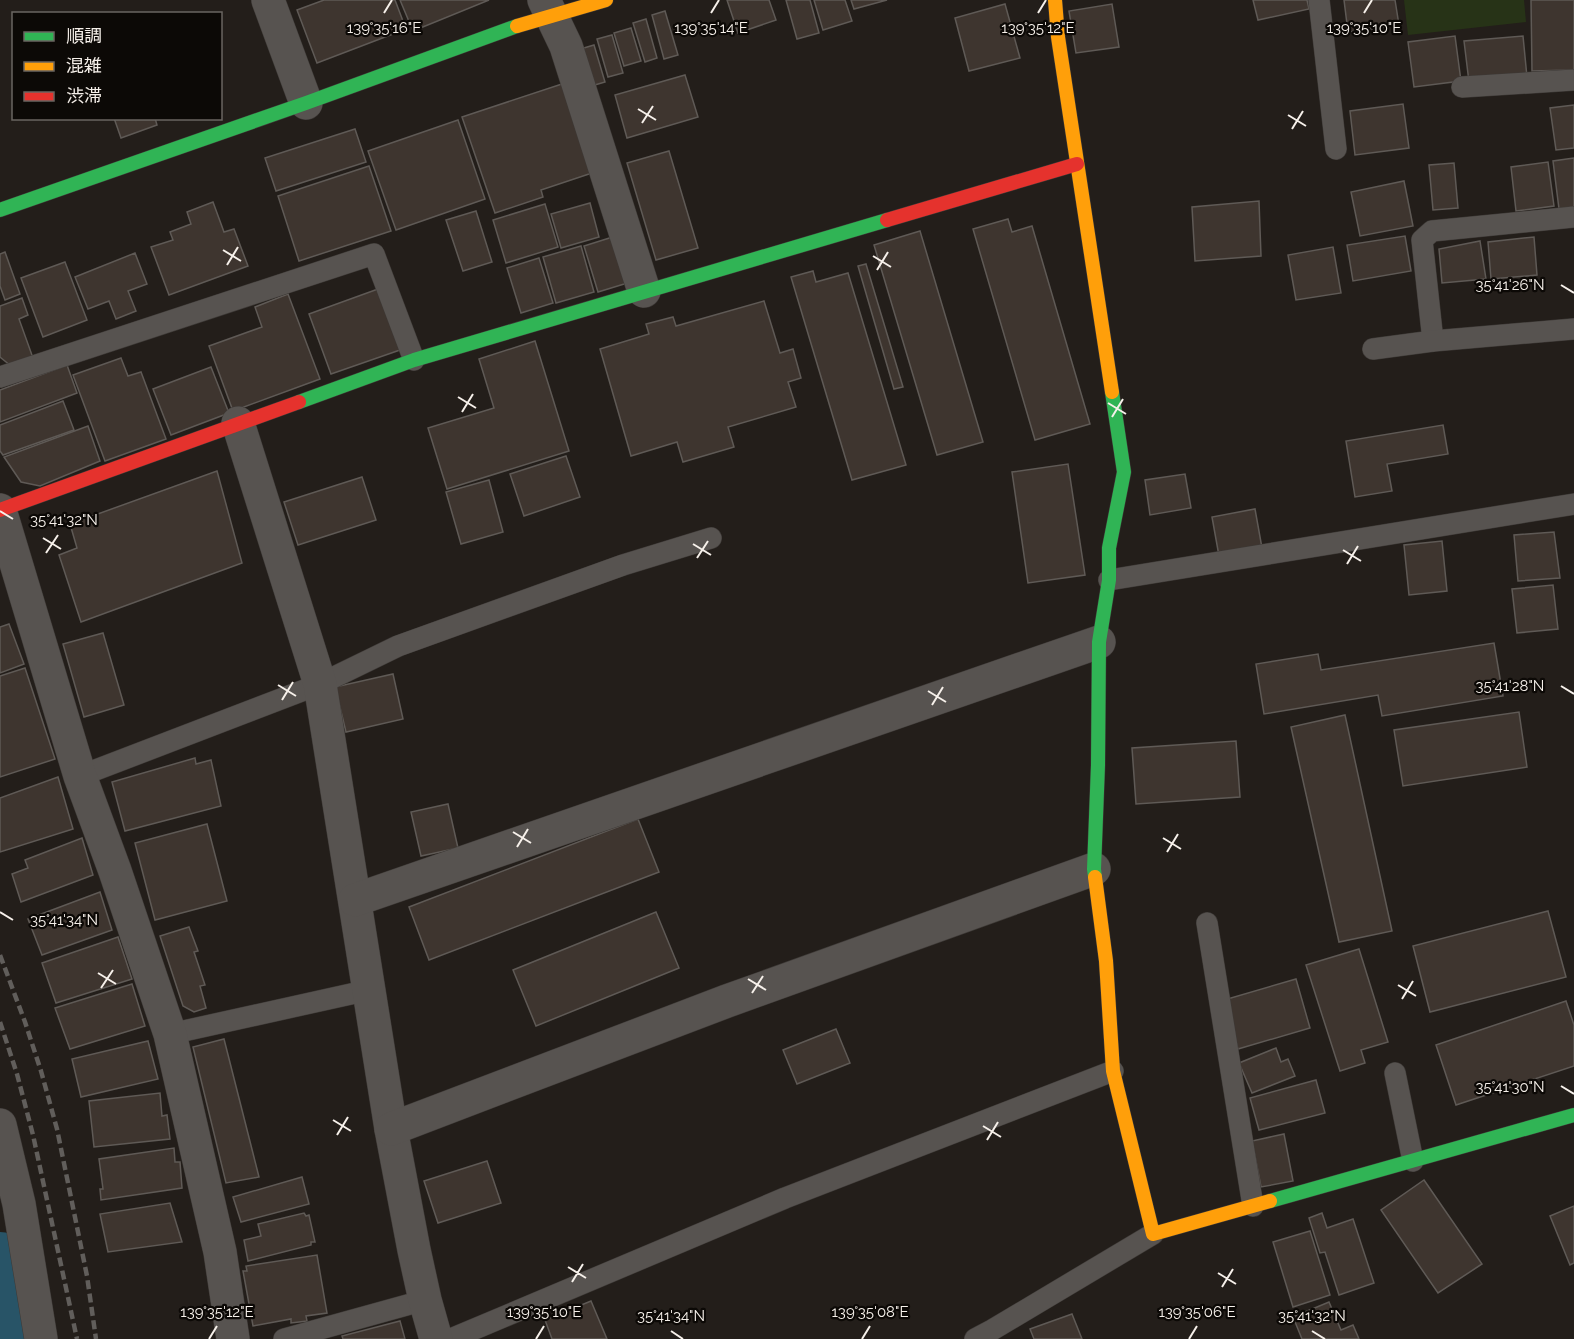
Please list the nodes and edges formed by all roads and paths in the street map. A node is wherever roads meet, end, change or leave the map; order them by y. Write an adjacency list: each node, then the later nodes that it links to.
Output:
1 (268, 0): 8 (street)
2 (606, 0): 5 (street)
3 (1055, 0): 10 (street)
4 (1319, 0): 9 (lane)
5 (548, 7): 8 (street); 13 (street)
6 (1574, 81): 7 (lane)
7 (1462, 87)
8 (306, 103): 11 (street)
9 (1336, 149)
10 (1077, 164): 13 (street); 23 (street)
11 (0, 210)
12 (1574, 217): 15 (lane)
13 (644, 291): 17 (street)
14 (1574, 329): 15 (lane)
15 (1433, 341): 16 (lane)
16 (1373, 349)
17 (414, 360): 18 (lane); 19 (street)
18 (0, 376)
19 (238, 423): 21 (street); 25 (street)
20 (1574, 504): 23 (lane)
21 (0, 510): 26 (street)
22 (711, 538): 25 (lane)
23 (1109, 580): 24 (street)
24 (1099, 642): 27 (street); 28 (street)
25 (320, 684): 26 (lane); 28 (street)
26 (80, 776): 31 (street)
27 (1094, 869): 32 (street); 36 (street)
28 (355, 900): 30 (street)
29 (1207, 923): 38 (lane)
30 (369, 990): 31 (lane); 36 (street)
31 (171, 1034): 42 (street)
32 (1113, 1071): 39 (street); 45 (lane)
33 (1395, 1072): 37 (lane)
34 (1574, 1115): 37 (street)
35 (0, 1125): 41 (street)
36 (391, 1129): 40 (street)
37 (1413, 1161): 38 (street)
38 (1253, 1206): 39 (street)
39 (1153, 1234): 46 (lane)
40 (425, 1300): 43 (lane); 44 (street)
41 (41, 1339)
42 (233, 1339)
43 (284, 1339)
44 (436, 1339)
45 (451, 1339)
46 (975, 1339)

